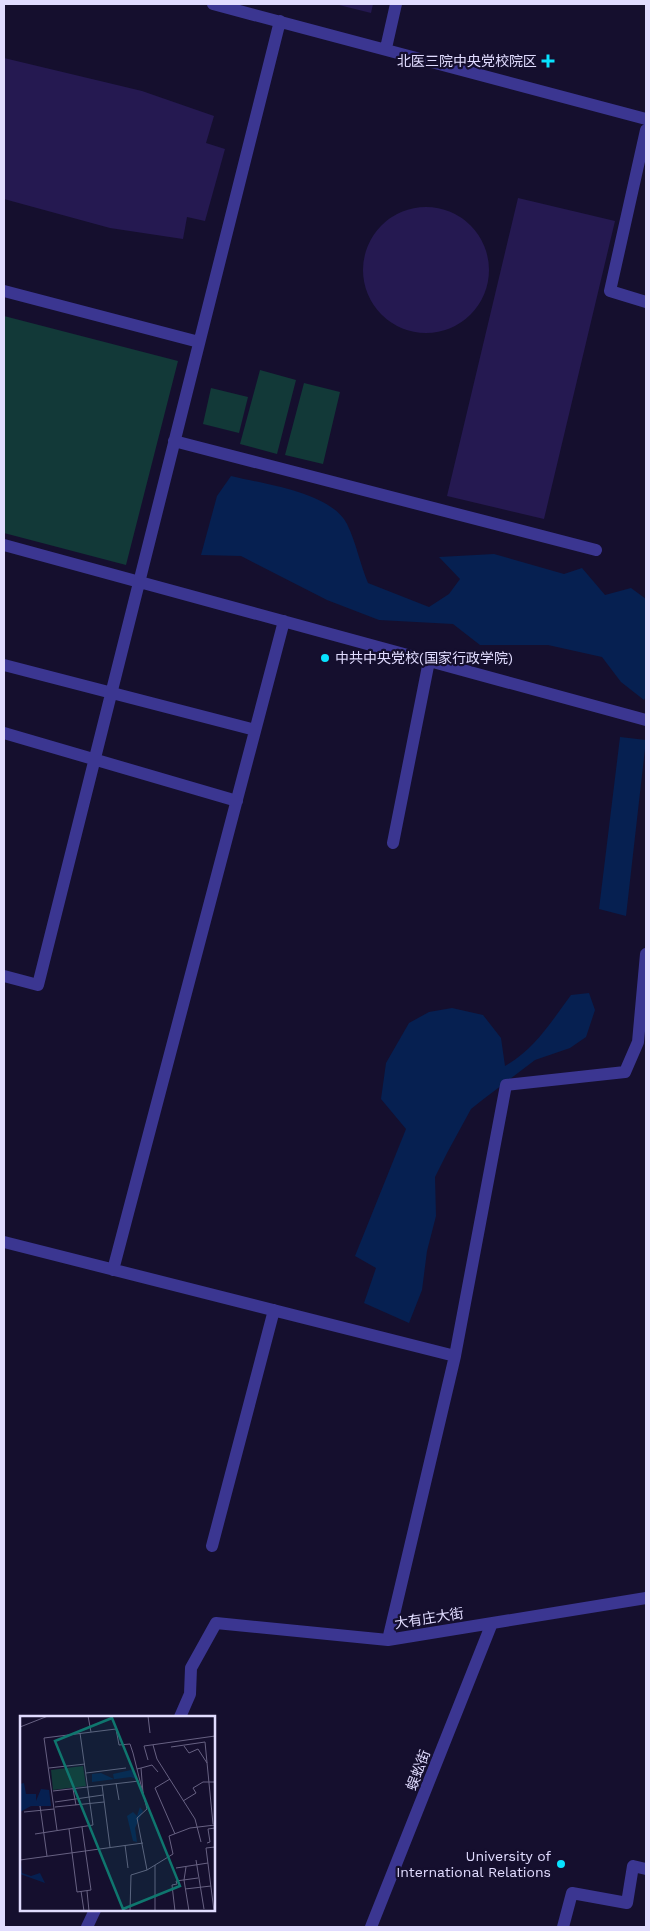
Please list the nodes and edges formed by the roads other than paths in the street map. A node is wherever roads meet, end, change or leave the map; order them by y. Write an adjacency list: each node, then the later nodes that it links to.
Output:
1 (213, 4): 3 (street)
2 (396, 4): 4 (street)
3 (280, 21): 4 (street); 9 (street)
4 (386, 48): 5 (street)
5 (646, 119)
6 (646, 130): 8 (street)
7 (4, 291): 9 (street)
8 (646, 302)
9 (199, 342): 10 (street)
10 (174, 441): 12 (street); 13 (street)
11 (4, 545): 13 (street)
12 (596, 550)
13 (139, 581): 14 (street); 17 (street)
14 (284, 621): 15 (street); 19 (street)
15 (429, 660): 18 (street); 23 (street)
16 (4, 665): 17 (street)
17 (111, 692): 19 (street); 21 (street)
18 (646, 720)
19 (255, 730): 22 (street)
20 (4, 733): 21 (street)
21 (94, 759): 22 (street); 25 (street)
22 (237, 801): 27 (street)
23 (393, 843)
24 (646, 954): 29 (street)
25 (4, 976)
26 (4, 1242): 27 (street)
27 (113, 1270): 28 (street)
28 (274, 1310): 29 (street); 30 (street)
29 (455, 1356): 33 (street)
30 (212, 1546)
31 (646, 1598): 32 (street, 大有庄大街)
32 (492, 1623): 33 (street, 大有庄大街); 38 (street, 蜈蚣街)
33 (388, 1640): 34 (street, 大有庄大街)
34 (180, 1716)
35 (646, 1869): 39 (street)
36 (95, 1911): 37 (street)
37 (87, 1927)
38 (371, 1927)
39 (563, 1927)

